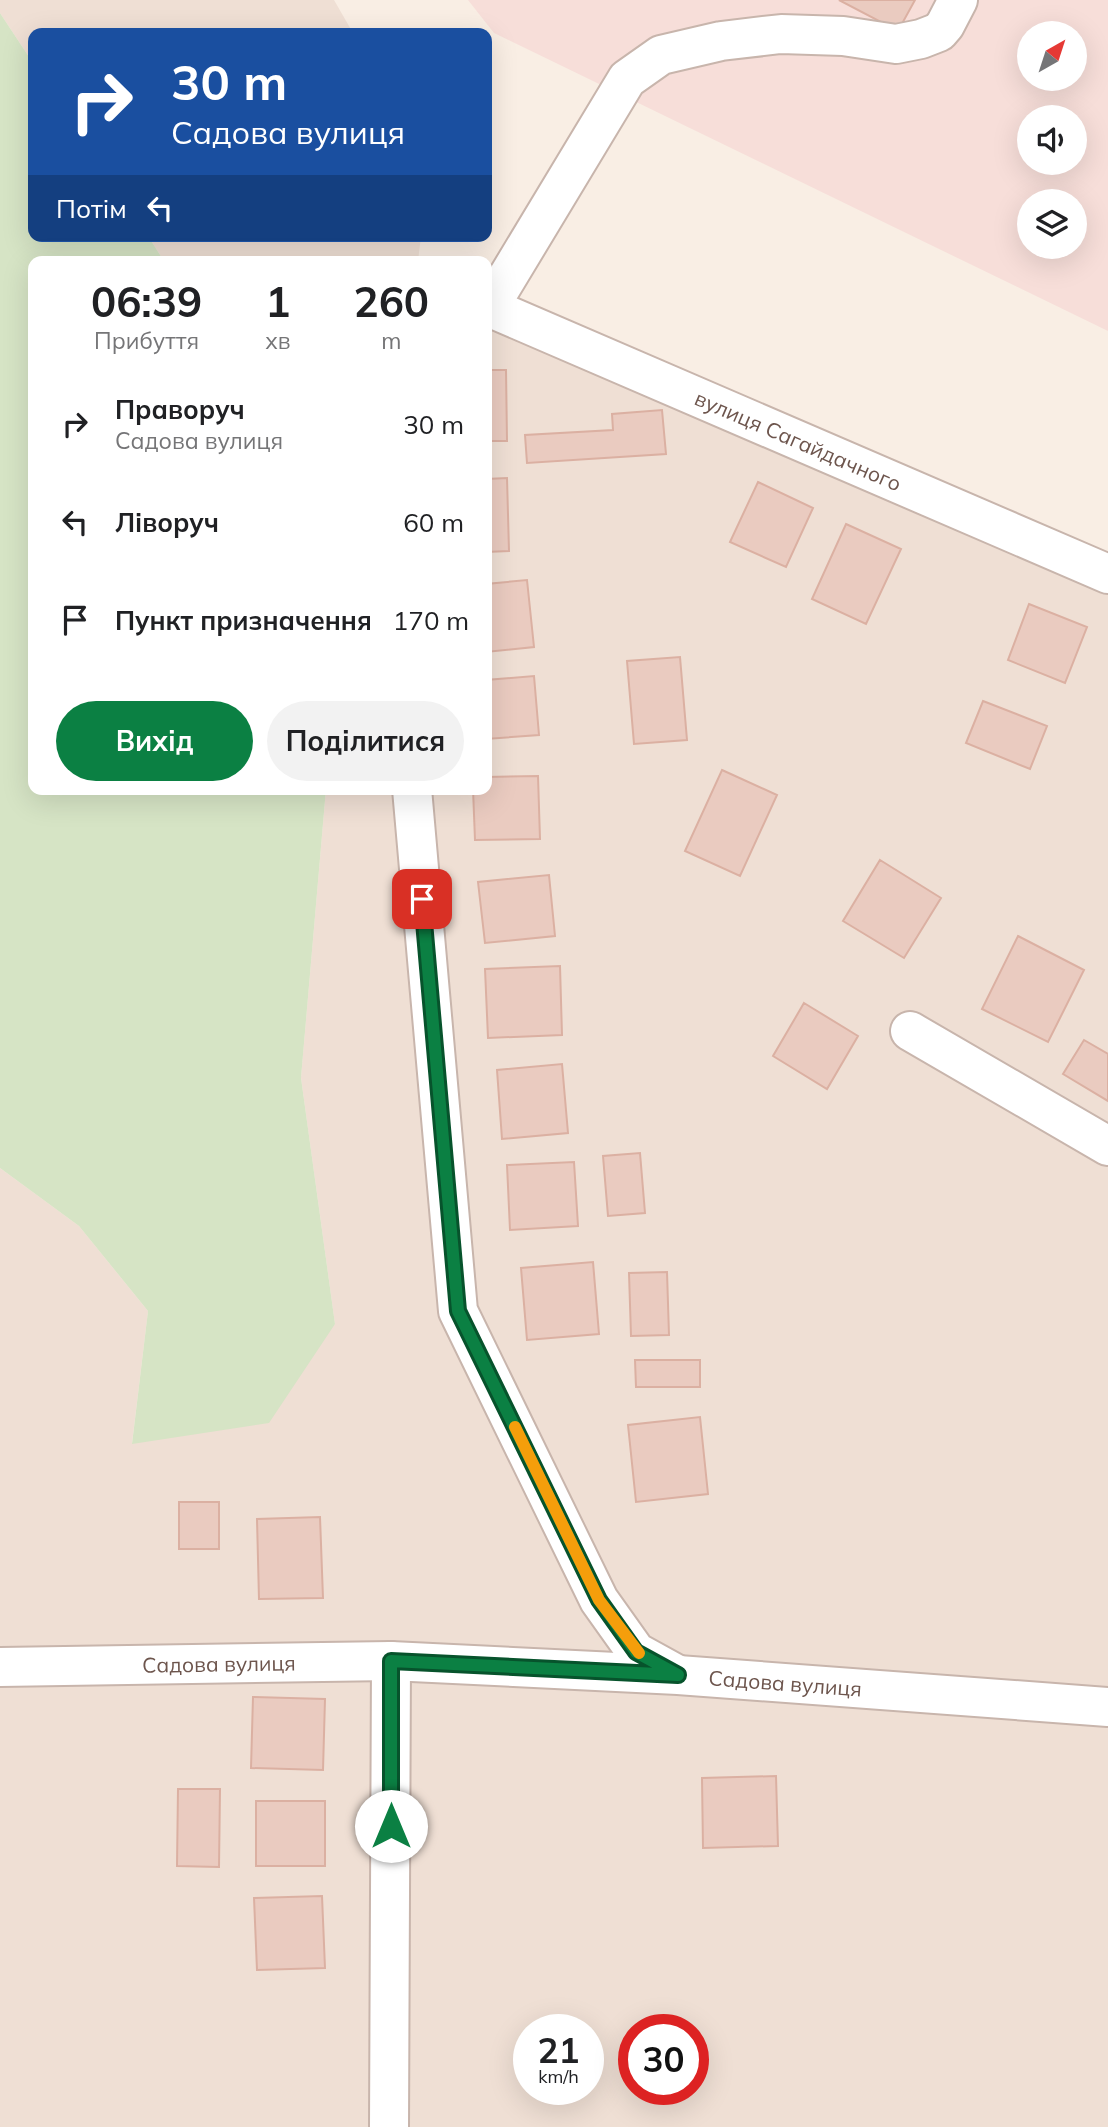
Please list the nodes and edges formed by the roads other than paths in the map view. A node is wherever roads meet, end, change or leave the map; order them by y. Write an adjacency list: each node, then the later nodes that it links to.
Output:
1 (958, 0): 2 (street)
2 (492, 299)
3 (492, 308): 4 (street, вулиця Сагайдачного)
4 (1108, 575)
5 (413, 795): 10 (street)
6 (909, 1031): 7 (street)
7 (1108, 1146)
8 (391, 1661): 9 (street, Садова вулиця); 10 (street, Садова вулиця); 12 (street)
9 (0, 1667)
10 (678, 1675): 11 (street, Садова вулиця)
11 (1108, 1707)
12 (389, 2127)

